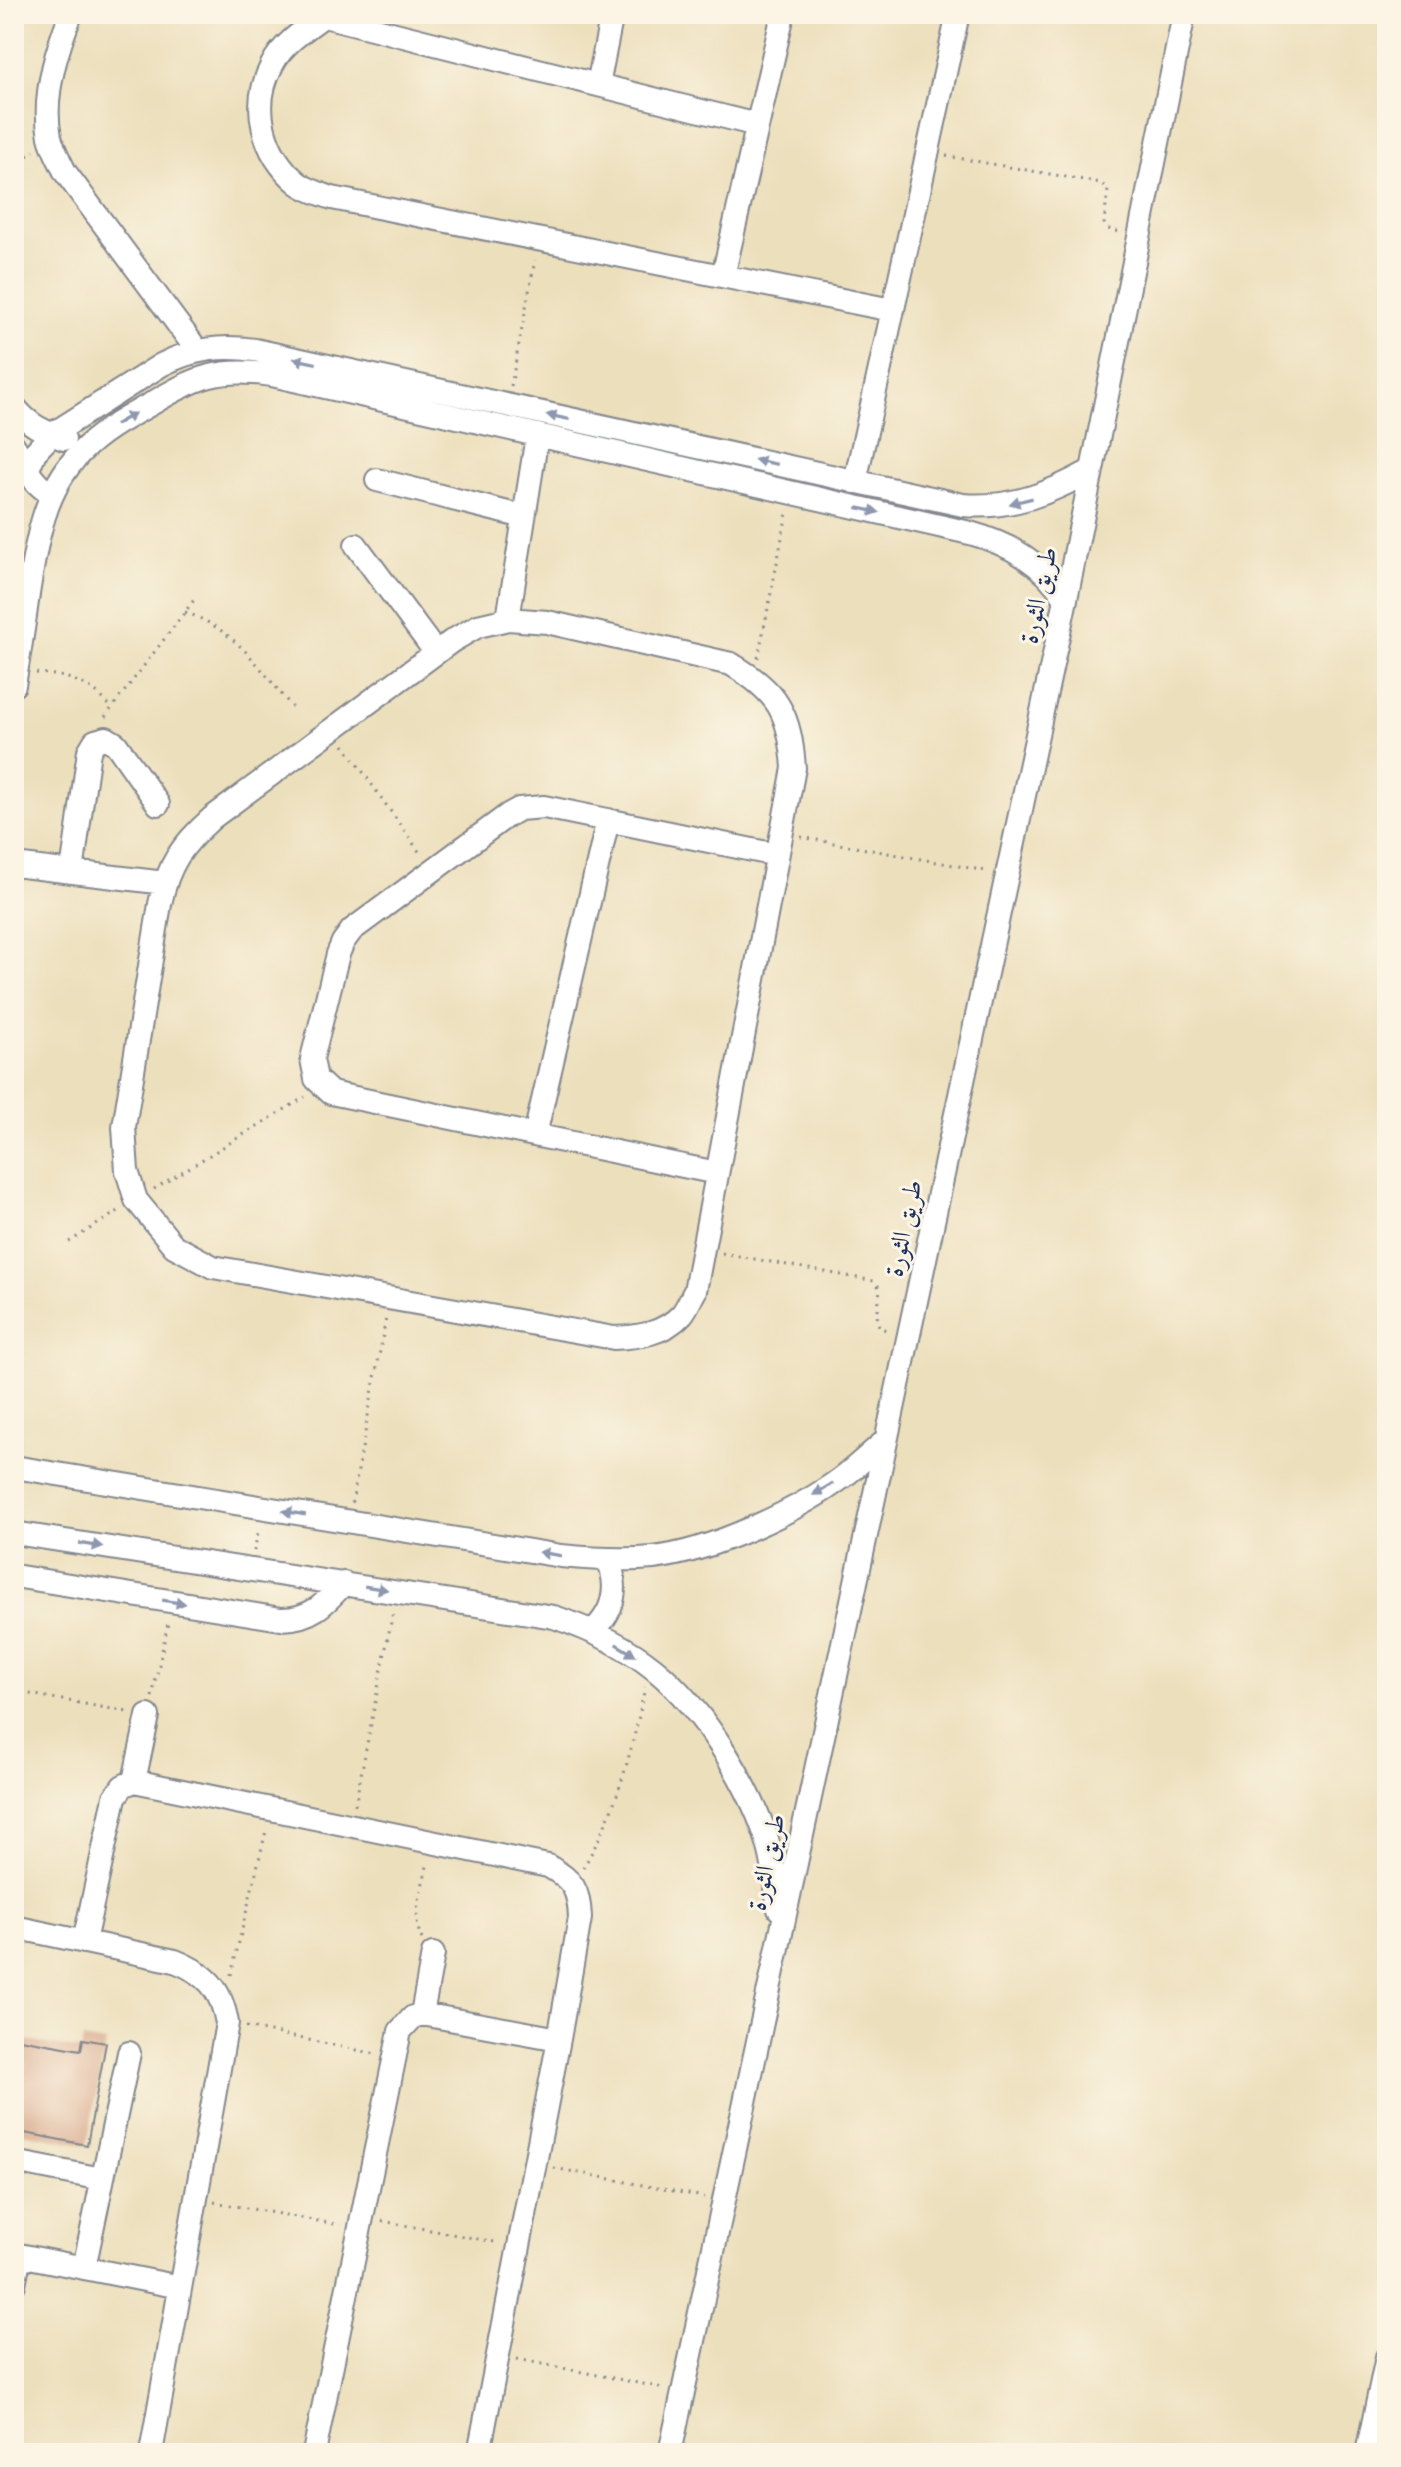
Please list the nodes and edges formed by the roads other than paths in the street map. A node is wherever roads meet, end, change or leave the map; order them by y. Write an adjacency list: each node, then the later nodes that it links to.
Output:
1 (71, 14): 11 (street)
2 (612, 14): 7 (street)
3 (783, 14): 8 (street)
4 (958, 14): 10 (street)
5 (1184, 14): 21 (street, طريق الثورة)
6 (325, 15): 7 (street); 9 (street)
7 (598, 85): 8 (street)
8 (757, 125): 9 (street)
9 (723, 276): 10 (street)
10 (892, 310): 25 (street)
11 (197, 350): 12 (street, one-way to 11); 15 (street)
12 (378, 388): 14 (street, one-way to 12); 16 (street); 18 (street, one-way to 12)
13 (14, 406): 15 (street)
14 (634, 433): 19 (street); 20 (street)
15 (51, 435): 18 (street); 22 (street)
16 (537, 436): 20 (street); 28 (street)
17 (14, 446): 22 (street)
18 (80, 453): 26 (street)
19 (731, 455): 23 (street); 25 (street, one-way to 19)
20 (629, 456): 23 (street)
21 (1092, 470): 27 (street, one-way to 27); 31 (street, طريق الثورة)
22 (27, 471): 26 (street)
23 (725, 478): 29 (street, one-way to 29)
24 (377, 480): 28 (street)
25 (855, 482): 27 (street)
26 (52, 494): 34 (street)
27 (963, 505): 29 (street)
28 (524, 517): 32 (street)
29 (958, 530): 31 (street)
30 (356, 545): 33 (street)
31 (1066, 599): 43 (street, طريق الثورة)
32 (508, 619): 33 (street); 37 (street)
33 (436, 653): 40 (street)
34 (15, 679)
35 (158, 804): 39 (street)
36 (608, 820): 37 (street); 41 (street); 41 (street)
37 (779, 844): 42 (street)
38 (14, 865): 39 (street)
39 (72, 872): 40 (street)
40 (165, 883): 42 (street)
41 (535, 1135): 42 (street)
42 (717, 1173)
43 (885, 1441): 46 (street, one-way to 46); 52 (street, طريق الثورة)
44 (14, 1467): 46 (street, one-way to 44)
45 (14, 1533): 48 (street, one-way to 48)
46 (608, 1560): 49 (street)
47 (14, 1576): 48 (street, one-way to 48)
48 (344, 1583): 49 (street, one-way to 49)
49 (594, 1630): 52 (street, one-way to 52)
50 (148, 1716): 51 (street)
51 (134, 1781): 54 (street); 57 (street)
52 (782, 1925): 69 (street, طريق الثورة)
53 (14, 1927): 54 (street)
54 (84, 1942): 64 (street)
55 (433, 1954): 56 (street)
56 (422, 2014): 57 (street); 67 (street)
57 (559, 2039): 68 (street)
58 (129, 2053): 60 (street)
59 (14, 2162): 60 (street)
60 (102, 2179): 62 (street)
61 (17, 2255): 62 (street); 63 (street)
62 (84, 2268): 64 (street)
63 (14, 2284)
64 (180, 2287): 66 (street)
65 (1387, 2357): 70 (street)
66 (151, 2453)
67 (314, 2453)
68 (479, 2453)
69 (670, 2453)
70 (1367, 2453)

